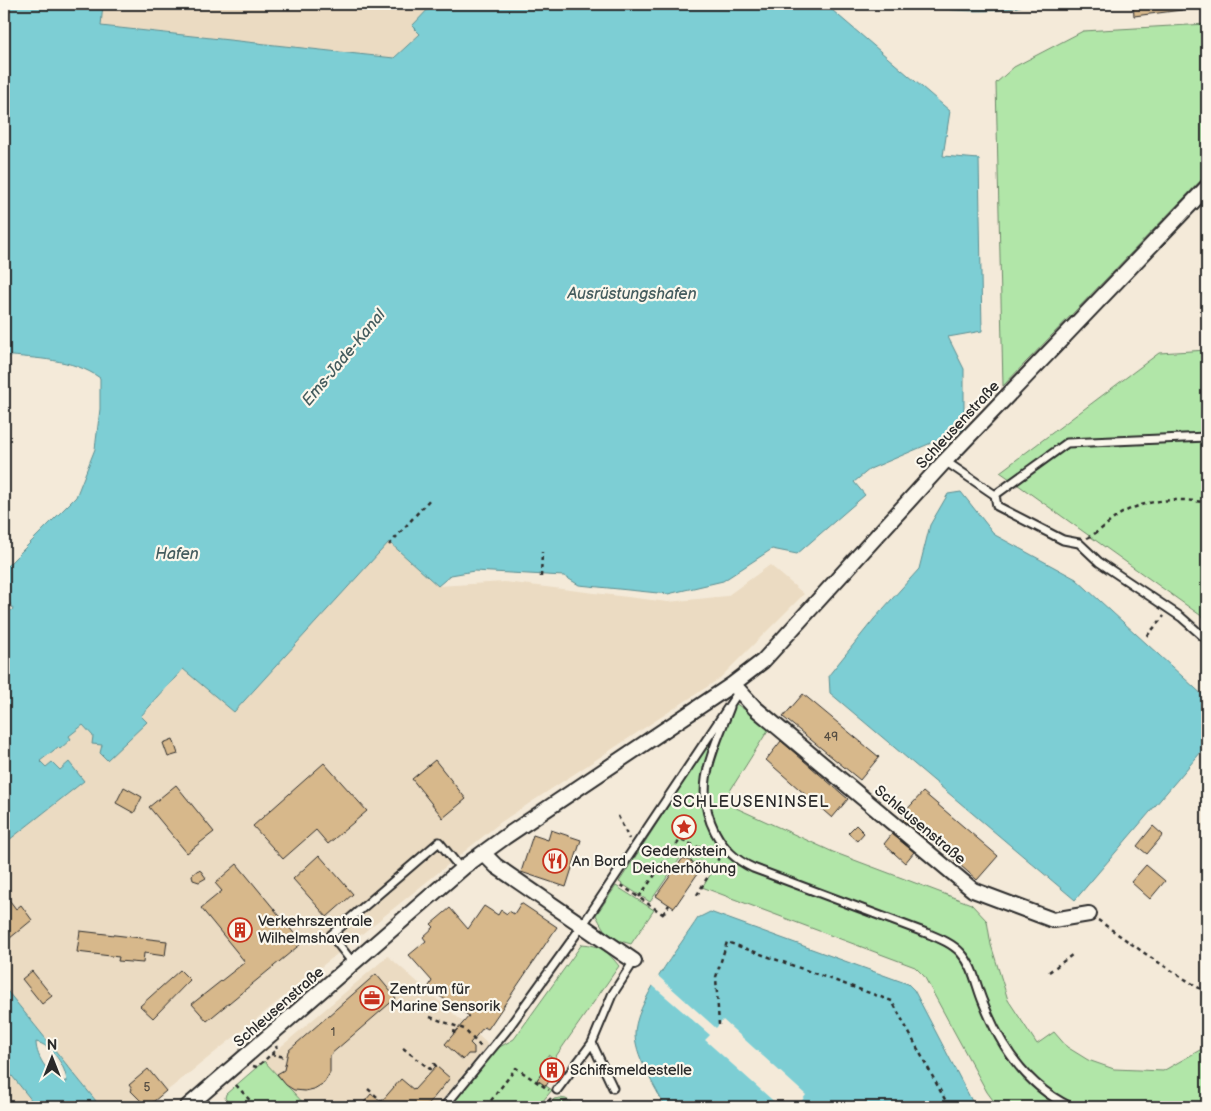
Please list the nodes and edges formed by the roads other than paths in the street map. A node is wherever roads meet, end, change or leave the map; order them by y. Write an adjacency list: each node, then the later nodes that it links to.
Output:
1 (1207, 187): 3 (street, Schleusenstraße)
2 (1207, 437): 4 (lane)
3 (945, 461): 4 (lane); 6 (street, Schleusenstraße)
4 (995, 495): 5 (lane)
5 (1207, 640)
6 (736, 688): 7 (lane); 8 (street, Schleusenstraße); 10 (street, Schleusenstraße)
7 (730, 707): 11 (lane); 19 (lane)
8 (483, 853): 9 (street, Schleusenstraße); 11 (street)
9 (461, 869): 13 (street, Schleusenstraße); 13 (lane)
10 (1089, 914)
11 (582, 926): 12 (street); 18 (lane)
12 (634, 961): 14 (lane)
13 (354, 963): 17 (street, Schleusenstraße)
14 (592, 1043): 15 (lane); 16 (lane)
15 (613, 1088)
16 (555, 1092)
17 (188, 1107)
18 (444, 1107)
19 (1071, 1107)

